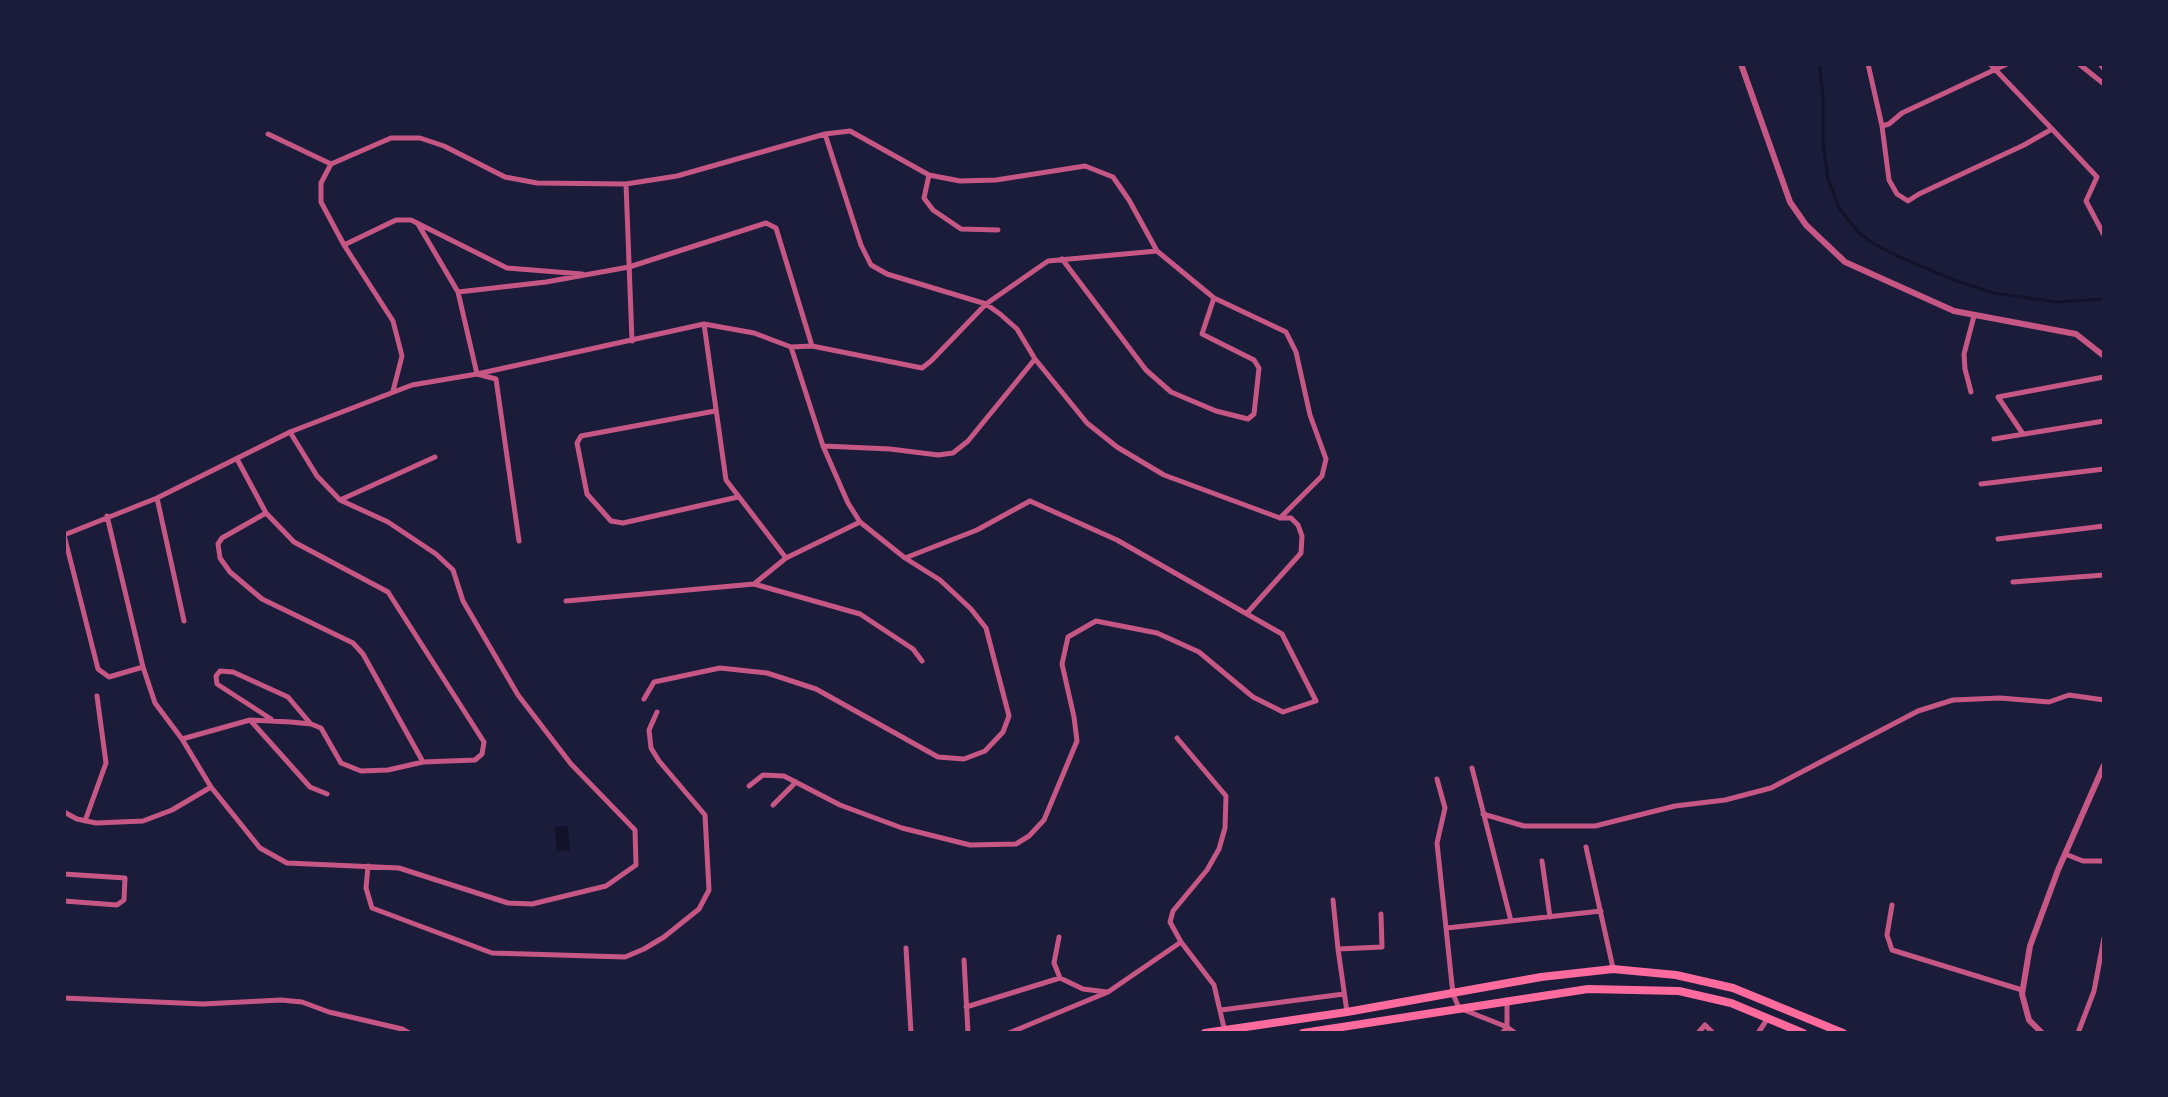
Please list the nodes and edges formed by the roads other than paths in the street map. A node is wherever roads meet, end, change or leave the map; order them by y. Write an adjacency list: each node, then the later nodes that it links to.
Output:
1 (1741, 64): 28 (street)
2 (1868, 64): 10 (street)
3 (1990, 64): 8 (street)
4 (2007, 64): 8 (street)
5 (2079, 64): 9 (street)
6 (2100, 64): 7 (street)
7 (2104, 69)
8 (1996, 70): 10 (street); 11 (street)
9 (2104, 84)
10 (1882, 126): 11 (street)
11 (2052, 129): 19 (street)
12 (268, 134): 14 (street)
13 (825, 134): 15 (street); 16 (street); 27 (street)
14 (331, 164): 16 (street); 20 (street)
15 (929, 175): 18 (street); 21 (street)
16 (626, 184): 23 (street)
17 (418, 224): 20 (street); 24 (street); 25 (street)
18 (998, 230)
19 (2104, 235)
20 (344, 245): 37 (street)
21 (1157, 251): 22 (street); 26 (street)
22 (1062, 259): 26 (street); 27 (street)
23 (629, 267): 24 (street); 30 (street); 31 (street)
24 (591, 275): 25 (street)
25 (458, 292): 35 (street)
26 (1214, 298): 56 (street)
27 (986, 304): 31 (street); 34 (street)
28 (1974, 316): 33 (street); 40 (street)
29 (704, 324): 30 (street); 32 (street); 41 (street)
30 (632, 341): 35 (street)
31 (812, 346): 32 (street)
32 (791, 347): 46 (street)
33 (2104, 356)
34 (1035, 359): 46 (street); 56 (street)
35 (477, 374): 38 (street); 61 (street)
36 (2104, 377): 44 (street)
37 (396, 378): 38 (street); 39 (street)
38 (412, 385): 39 (street)
39 (393, 391): 43 (street)
40 (1971, 392)
41 (715, 411): 51 (street); 51 (street)
42 (2104, 421): 44 (street)
43 (290, 432): 48 (street); 53 (street)
44 (2023, 434): 45 (street)
45 (1994, 439)
46 (823, 446): 57 (street)
47 (435, 457): 53 (street)
48 (237, 459): 52 (street); 54 (street)
49 (2104, 469): 50 (street)
50 (1981, 484)
51 (738, 497): 62 (street)
52 (157, 498): 55 (street); 69 (street)
53 (340, 500): 97 (street)
54 (266, 513): 81 (street); 81 (street)
55 (107, 516): 59 (street); 71 (street)
56 (1280, 518): 68 (street)
57 (860, 522): 62 (street); 63 (street)
58 (2104, 526): 60 (street)
59 (64, 535): 71 (street)
60 (1998, 539)
61 (519, 541)
62 (786, 558): 66 (street)
63 (905, 558): 68 (street); 73 (street)
64 (2104, 575): 65 (street)
65 (2013, 582)
66 (754, 584): 67 (street); 70 (street)
67 (566, 601)
68 (1248, 612): 85 (street)
69 (184, 621)
70 (922, 661)
71 (143, 667): 80 (street)
72 (97, 696): 92 (street)
73 (644, 699)
74 (2104, 700): 91 (street)
75 (657, 712): 97 (street)
76 (250, 720): 77 (street); 80 (street); 88 (street)
77 (274, 721): 78 (street); 78 (street)
78 (311, 724): 81 (street)
79 (1177, 738): 109 (street)
80 (182, 739): 87 (street)
81 (423, 762)
82 (2104, 765): 94 (street)
83 (1472, 768): 91 (street)
84 (1437, 779): 106 (street)
85 (796, 782): 86 (street); 89 (street)
86 (749, 786)
87 (211, 787): 92 (street); 97 (street)
88 (327, 794)
89 (773, 805)
90 (64, 812): 92 (street)
91 (1483, 814): 105 (street)
92 (85, 821)
93 (1586, 847): 102 (street)
94 (2065, 854): 96 (street); 115 (street)
95 (1542, 861): 104 (street)
96 (2104, 861)
97 (368, 866)
98 (64, 874): 100 (street)
99 (1333, 900): 111 (street)
100 (64, 901)
101 (1892, 905): 115 (street)
102 (1601, 911): 104 (street); 113 (street)
103 (1381, 914): 111 (street)
104 (1550, 917): 105 (street)
105 (1511, 921): 106 (street)
106 (1447, 928): 118 (street)
107 (1059, 937): 114 (street)
108 (2104, 938): 142 (street)
109 (1181, 942): 116 (street); 123 (street)
110 (906, 948): 129 (street)
111 (1338, 949): 117 (street)
112 (964, 960): 121 (street)
113 (1613, 969): 118 (main road); 140 (main road)
114 (1060, 978): 116 (street); 121 (street)
115 (2022, 990): 141 (street)
116 (1108, 992): 131 (street)
117 (1344, 994): 123 (street); 124 (street)
118 (1453, 994): 122 (street); 124 (main road)
119 (64, 998): 128 (street)
120 (1507, 1000): 122 (main road); 125 (main road); 126 (street)
121 (966, 1007): 130 (street)
122 (1459, 1008): 126 (street); 133 (main road)
123 (1221, 1010): 127 (street)
124 (1347, 1012): 127 (main road)
125 (1768, 1018): 138 (street); 139 (main road)
126 (1507, 1027): 134 (street); 135 (street)
127 (1225, 1032): 132 (main road)
128 (409, 1033)
129 (911, 1033)
130 (968, 1033)
131 (1009, 1033)
132 (1205, 1033)
133 (1303, 1033)
134 (1502, 1033)
135 (1515, 1033)
136 (1698, 1033): 137 (street)
137 (1713, 1033)
138 (1758, 1033)
139 (1803, 1033)
140 (1843, 1033)
141 (2042, 1033)
142 (2078, 1033)

